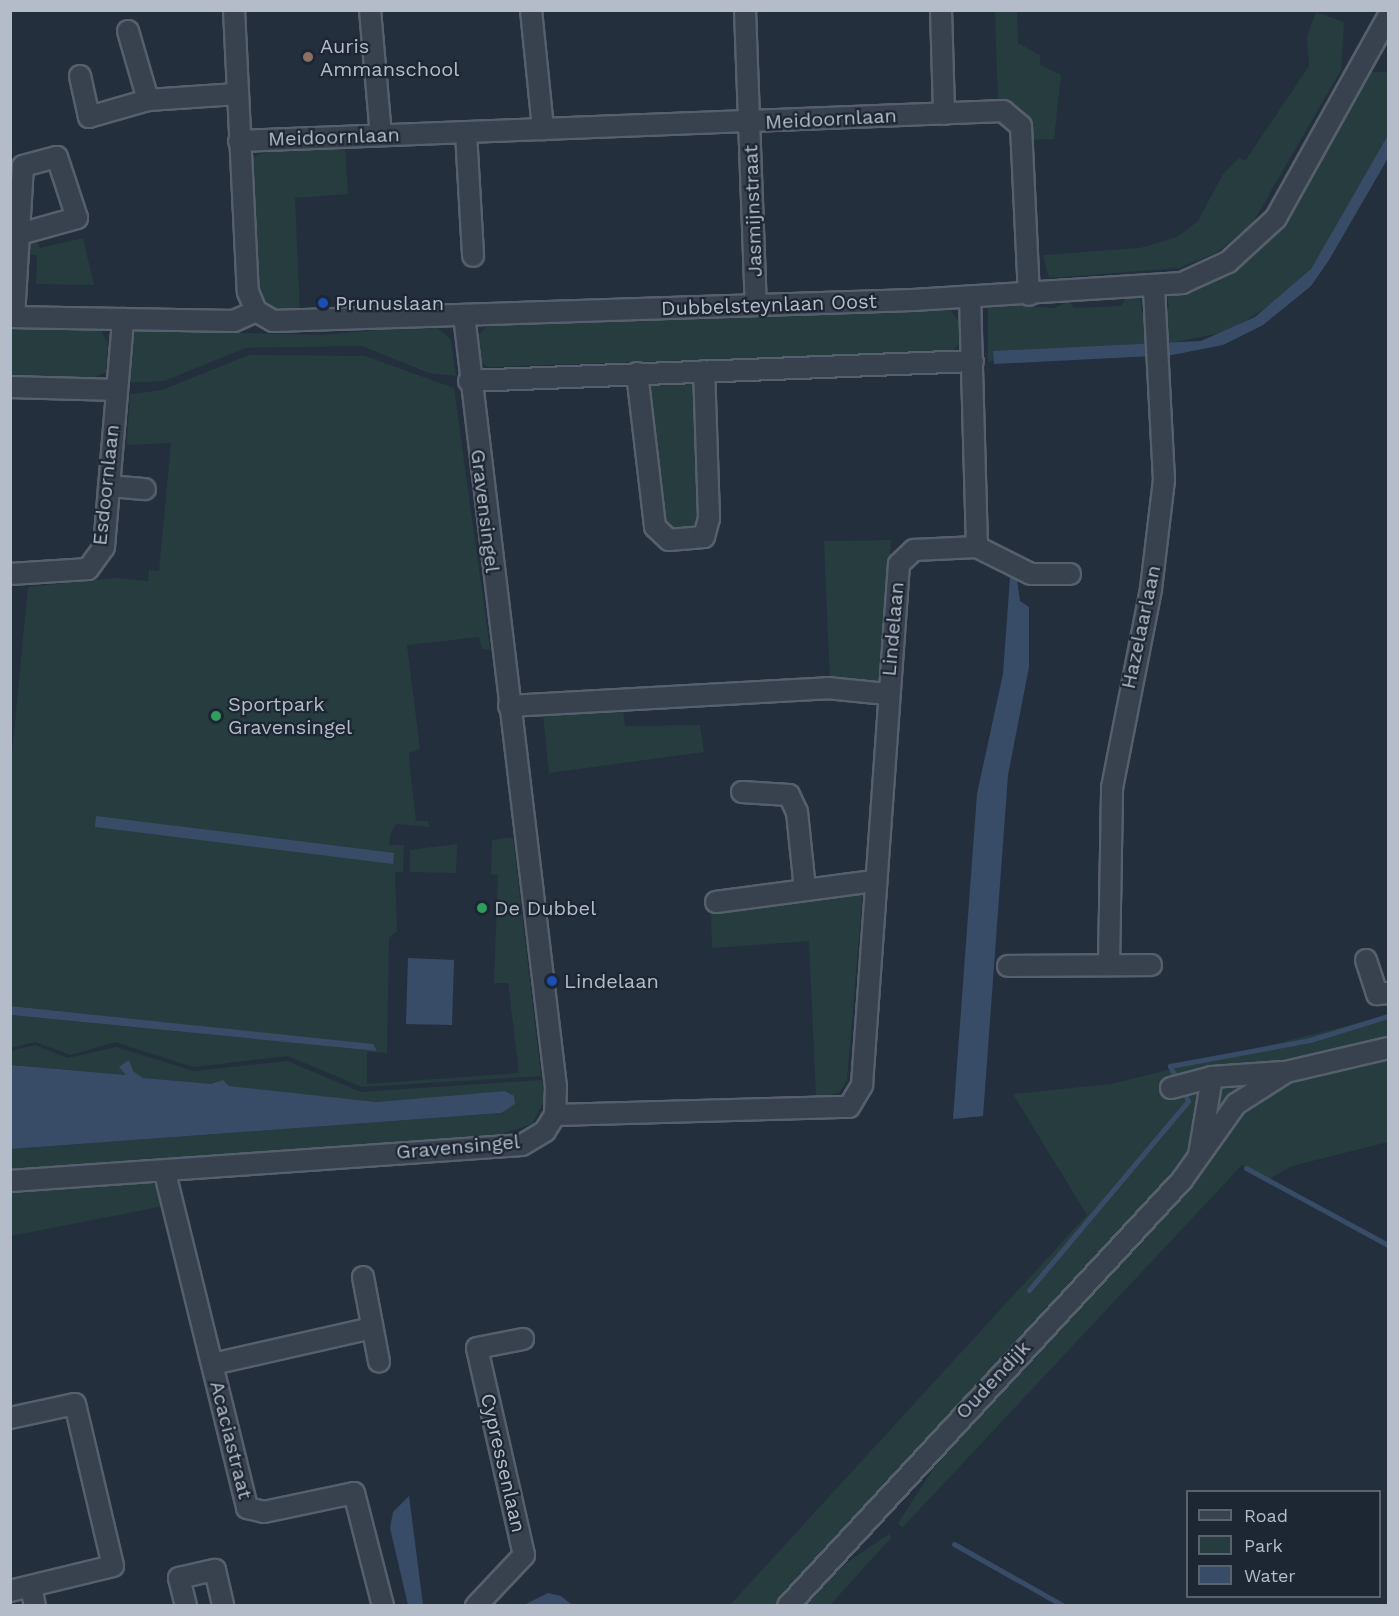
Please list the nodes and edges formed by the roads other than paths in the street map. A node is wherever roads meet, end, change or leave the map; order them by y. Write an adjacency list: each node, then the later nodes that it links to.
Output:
1 (234, 10): 10 (street)
2 (370, 10): 16 (street)
3 (531, 10): 14 (street)
4 (745, 10): 13 (street, Jasmijnstraat)
5 (940, 10): 12 (street)
6 (1389, 16): 8 (street, Dubbelsteynlaan Oost)
7 (128, 31): 11 (street)
8 (1382, 44): 20 (street, Dubbelsteynlaan Oost)
9 (80, 76): 11 (street)
10 (237, 94): 11 (street); 17 (street)
11 (148, 100)
12 (944, 114): 13 (street, Meidoornlaan); 21 (street, Meidoornlaan)
13 (750, 122): 14 (street, Meidoornlaan); 23 (street, Jasmijnstraat)
14 (543, 129): 15 (street, Meidoornlaan)
15 (466, 133): 16 (street, Meidoornlaan); 19 (street)
16 (381, 135): 17 (street, Meidoornlaan)
17 (239, 141): 24 (street)
18 (20, 234): 26 (street)
19 (473, 256)
20 (1154, 289): 21 (street, Dubbelsteynlaan Oost); 47 (street, Hazelaarlaan)
21 (1029, 295): 22 (street, Dubbelsteynlaan Oost)
22 (970, 298): 23 (street, Dubbelsteynlaan Oost); 28 (street)
23 (756, 304): 25 (street, Dubbelsteynlaan Oost)
24 (256, 311): 25 (street, Dubbelsteynlaan Oost); 27 (street)
25 (464, 315): 31 (street, Gravensingel)
26 (12, 317): 27 (street)
27 (123, 320): 33 (street, Esdoornlaan)
28 (973, 361): 29 (street); 36 (street)
29 (704, 371): 30 (street); 30 (street)
30 (637, 373): 31 (street)
31 (469, 381): 40 (street, Gravensingel)
32 (10, 387): 33 (street)
33 (116, 390): 34 (street, Esdoornlaan)
34 (109, 486): 35 (street); 38 (street, Esdoornlaan)
35 (145, 489)
36 (977, 547): 37 (street); 39 (street, Lindelaan)
37 (1070, 573)
38 (10, 574)
39 (887, 694): 40 (street); 42 (street, Lindelaan)
40 (509, 706): 56 (street, Gravensingel)
41 (742, 792): 43 (street)
42 (874, 881): 43 (street); 56 (street, Lindelaan)
43 (805, 890): 44 (street)
44 (716, 902)
45 (1366, 960): 49 (street)
46 (1151, 964): 47 (street)
47 (1109, 965): 48 (street)
48 (1008, 966)
49 (1389, 993)
50 (1389, 1035): 52 (street)
51 (1389, 1048): 52 (street, Oudendijk)
52 (1359, 1056): 53 (street, Oudendijk)
53 (1286, 1072): 54 (street, Oudendijk); 57 (street, Oudendijk)
54 (1212, 1077): 55 (street, Oudendijk); 57 (street)
55 (1178, 1085)
56 (555, 1115): 58 (street, Gravensingel)
57 (1199, 1156): 73 (street, Oudendijk)
58 (165, 1173): 59 (street, Gravensingel); 64 (street, Acaciastraat)
59 (10, 1181)
60 (363, 1277): 61 (street)
61 (372, 1328): 63 (street); 64 (street, Acaciastraat)
62 (522, 1339): 72 (street, Cypressenlaan)
63 (380, 1362)
64 (213, 1364): 71 (street, Acaciastraat)
65 (10, 1418): 66 (street)
66 (31, 1586): 67 (street); 68 (street)
67 (10, 1591)
68 (35, 1605)
69 (186, 1605): 70 (street)
70 (223, 1605)
71 (383, 1605)
72 (476, 1605)
73 (788, 1605)

